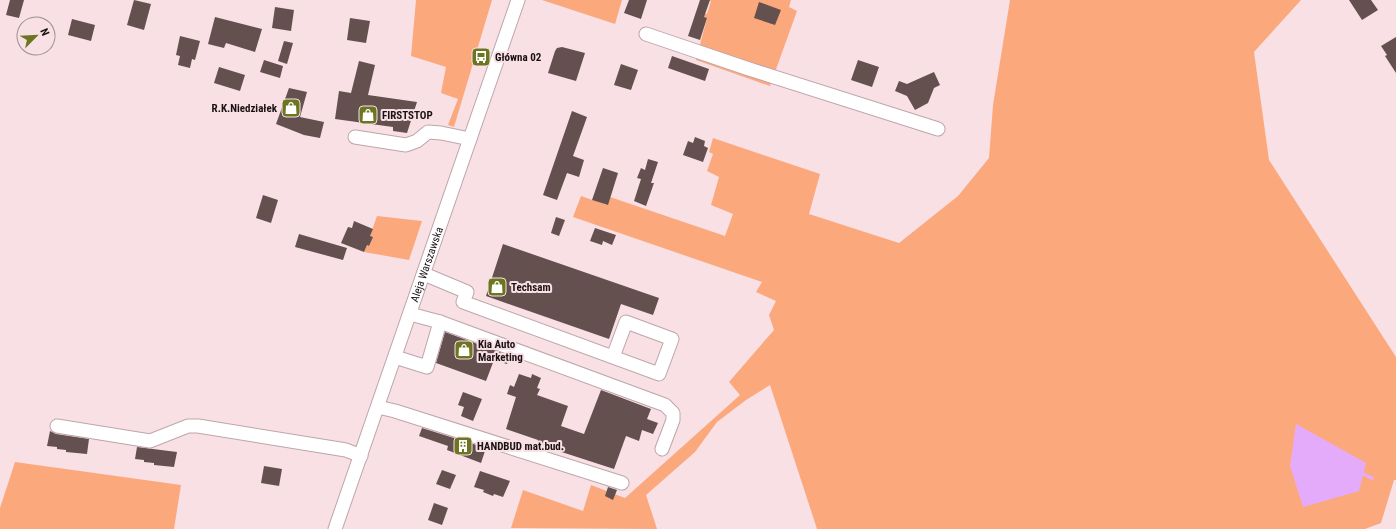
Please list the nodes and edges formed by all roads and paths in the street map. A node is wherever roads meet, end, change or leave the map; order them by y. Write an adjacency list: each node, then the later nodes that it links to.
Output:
1 (518, 0): 5 (street, Aleja Warszawska)
2 (646, 34): 3 (street)
3 (938, 129)
4 (355, 137): 5 (street)
5 (470, 139): 6 (street, Aleja Warszawska)
6 (424, 274): 7 (street, Aleja Warszawska); 10 (street)
7 (410, 314): 8 (street); 9 (street, Aleja Warszawska)
8 (440, 322): 9 (street); 13 (street)
9 (395, 357): 11 (street, Aleja Warszawska)
10 (613, 357): 10 (street)
11 (378, 407): 14 (street, Aleja Warszawska); 15 (street)
12 (57, 426): 14 (street)
13 (662, 449)
14 (361, 456): 16 (street, Aleja Warszawska)
15 (622, 483)
16 (335, 529)

